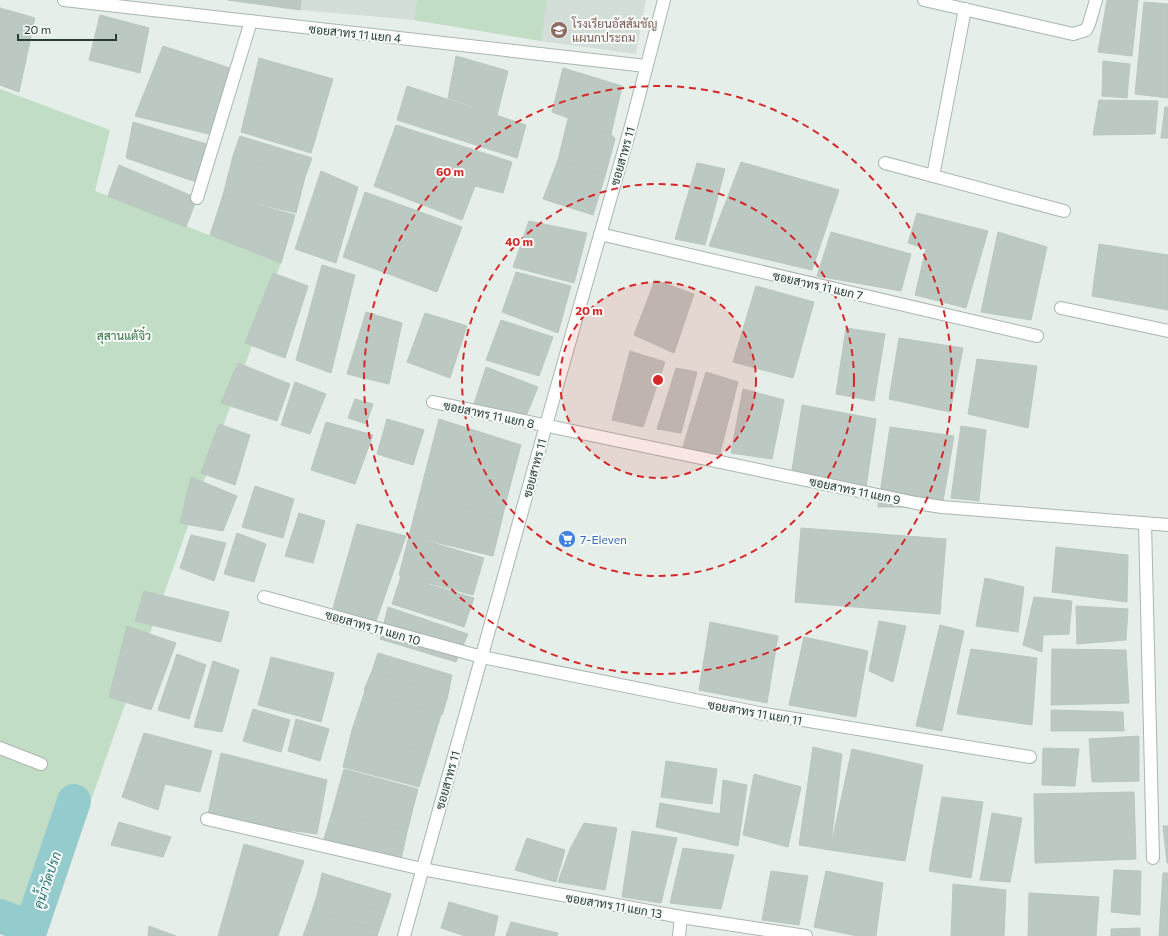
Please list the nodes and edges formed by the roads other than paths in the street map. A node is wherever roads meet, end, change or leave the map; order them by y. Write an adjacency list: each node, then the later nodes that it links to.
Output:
1 (64, 0): 6 (street, ซอยสาทร 11 แยก 4)
2 (664, 0): 7 (street, ซอยสาทร 11)
3 (924, 0): 5 (street)
4 (1096, 0): 5 (street)
5 (965, 9): 9 (street)
6 (251, 21): 7 (street, ซอยสาทร 11 แยก 4); 10 (street)
7 (646, 66): 12 (street, ซอยสาทร 11)
8 (885, 163): 9 (street)
9 (933, 176): 11 (street)
10 (197, 198)
11 (1064, 212)
12 (600, 234): 15 (street, ซอยสาทร 11 แยก 7); 17 (street, ซอยสาทร 11)
13 (1061, 308): 14 (street)
14 (1168, 332)
15 (1037, 336)
16 (433, 402): 17 (street, ซอยสาทร 11 แยก 8)
17 (546, 426): 18 (street, ซอยสาทร 11 แยก 9); 21 (street, ซอยสาทร 11)
18 (1145, 523): 19 (street, ซอยสาทร 11 แยก 9); 26 (street)
19 (1168, 524)
20 (264, 597): 21 (street, ซอยสาทร 11 แยก 10)
21 (482, 658): 23 (street, ซอยสาทร 11 แยก 11); 27 (street, ซอยสาทร 11)
22 (0, 748): 24 (street)
23 (1030, 757)
24 (41, 764)
25 (207, 819): 27 (street, ซอยสาทร 11 แยก 13)
26 (1154, 858)
27 (422, 869): 28 (street, ซอยสาทร 11 แยก 13); 29 (street, ซอยสาทร 11)
28 (681, 917): 30 (street); 31 (street, ซอยสาทร 11 แยก 13)
29 (404, 936)
30 (679, 936)
31 (806, 936)

